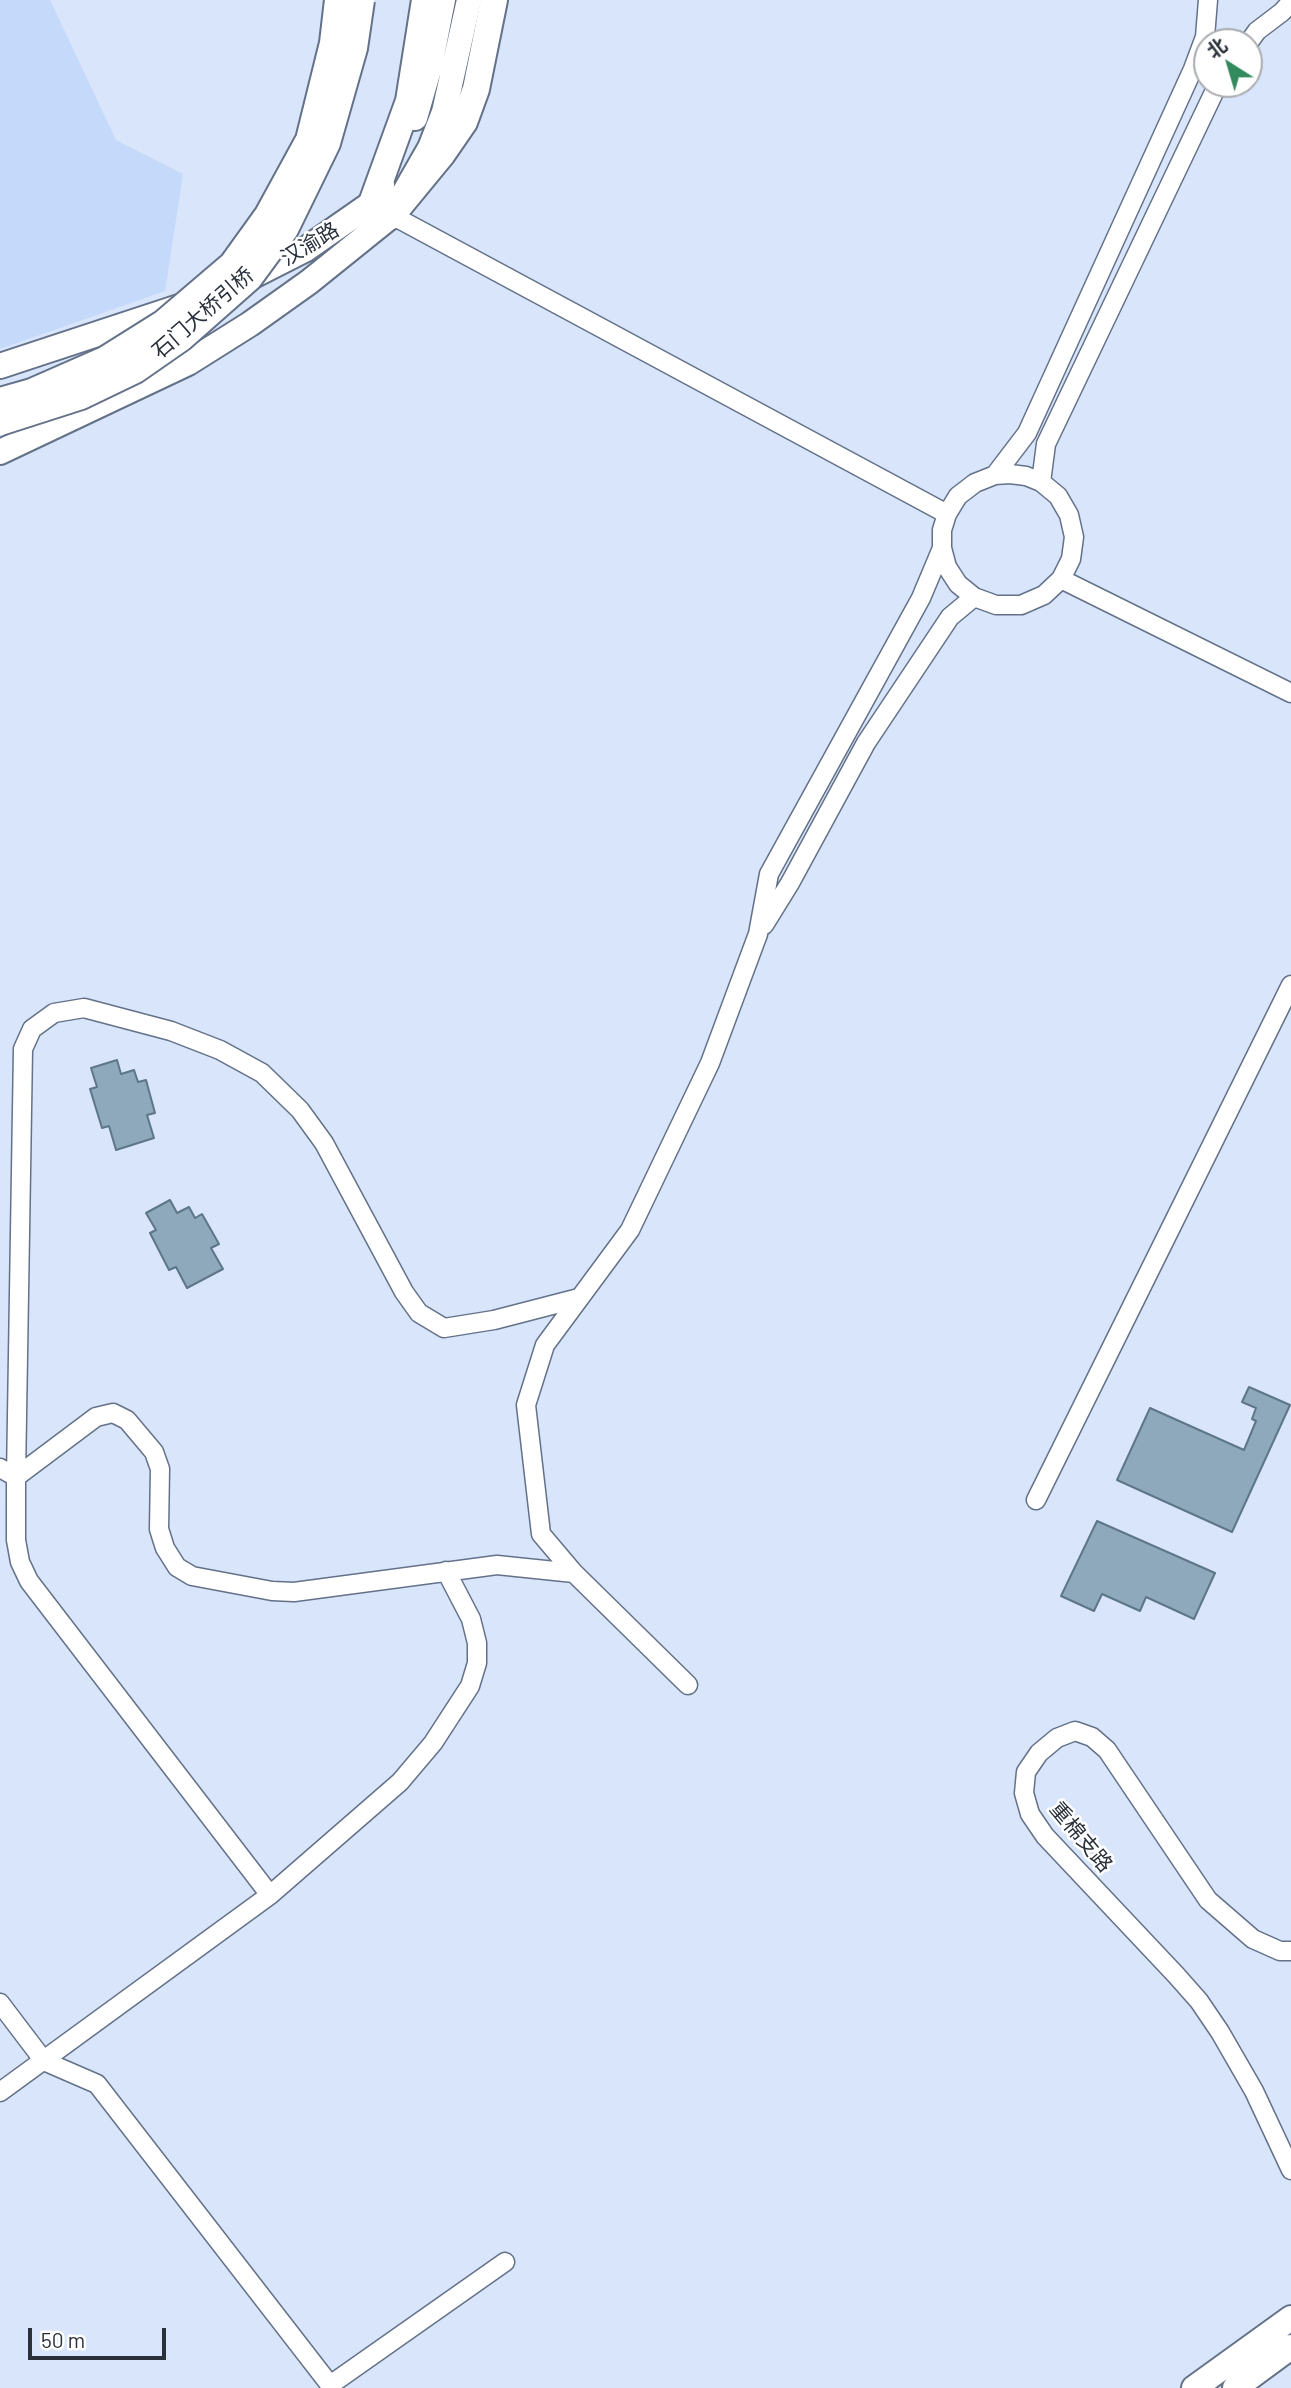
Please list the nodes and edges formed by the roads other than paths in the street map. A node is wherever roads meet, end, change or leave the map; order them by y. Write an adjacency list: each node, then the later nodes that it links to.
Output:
1 (338, 0): 13 (main road, 石门大桥引桥, bridge)
2 (361, 0): 14 (main road, 石门大桥引桥, bridge)
3 (425, 0): 11 (main road)
4 (443, 0): 11 (street, 汉渝路)
5 (469, 0): 11 (street)
6 (494, 0): 11 (main road)
7 (1208, 0): 16 (street)
8 (1291, 2): 9 (street)
9 (1261, 28)
10 (1211, 98): 17 (street)
11 (381, 210): 12 (street, 汉渝路); 15 (street, 汉渝路); 18 (street)
12 (0, 366)
13 (0, 401)
14 (0, 422)
15 (0, 452)
16 (995, 475): 17 (street); 18 (street)
17 (1041, 482): 20 (street)
18 (947, 514): 19 (street)
19 (942, 548): 21 (street); 23 (street)
20 (1061, 579): 21 (street); 22 (street)
21 (974, 597): 23 (street)
22 (1291, 693)
23 (758, 934): 25 (street)
24 (1291, 985): 28 (street)
25 (579, 1298): 27 (street); 30 (street)
26 (0, 1468): 27 (street)
27 (16, 1477): 29 (street); 32 (street)
28 (1035, 1500)
29 (446, 1571): 30 (street); 32 (street)
30 (574, 1573): 31 (street)
31 (688, 1685)
32 (270, 1895): 35 (street)
33 (1291, 1951): 37 (street, 重棉支路)
34 (0, 2003): 35 (street)
35 (44, 2061): 36 (street); 38 (street)
36 (0, 2092)
37 (1291, 2170)
38 (505, 2262)
39 (1291, 2318): 41 (street)
40 (1291, 2347): 42 (street)
41 (1194, 2388)
42 (1235, 2388)

